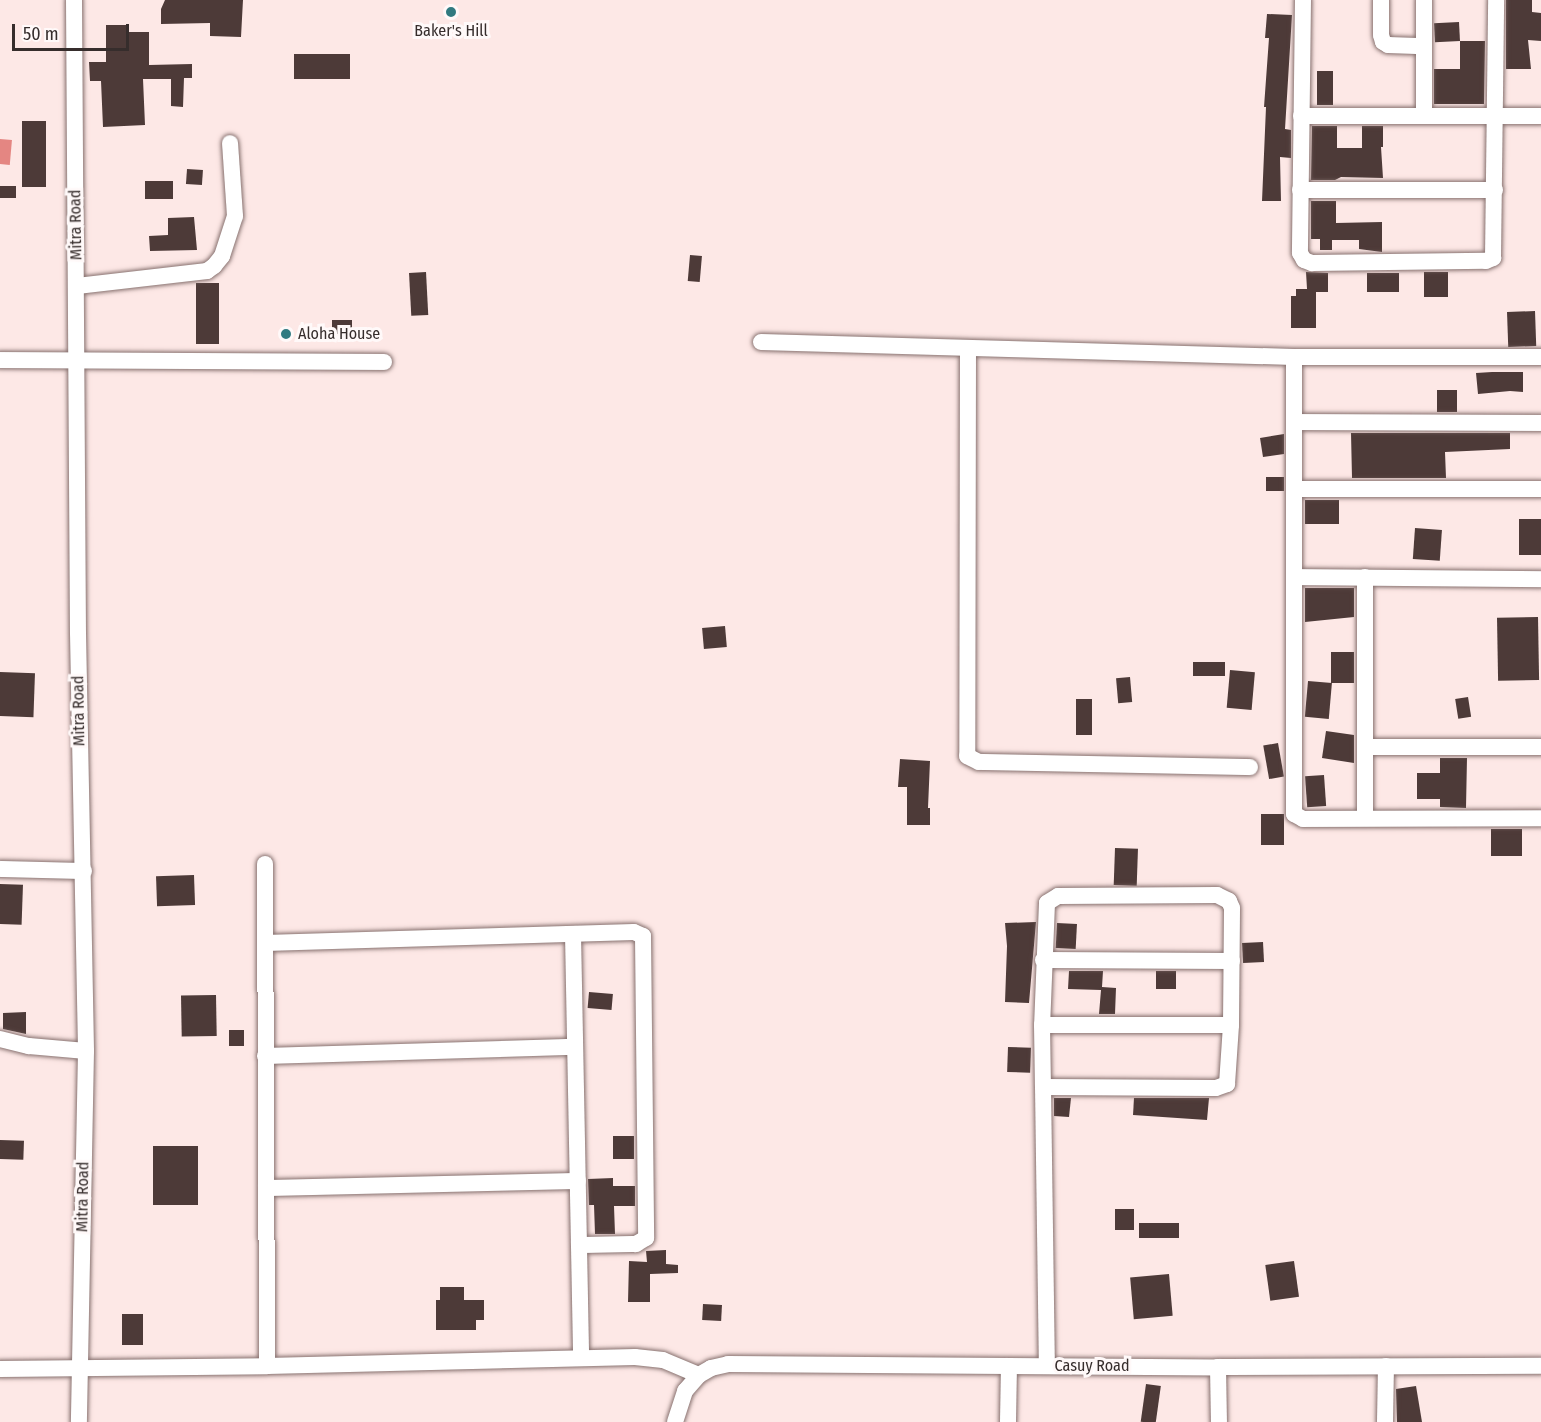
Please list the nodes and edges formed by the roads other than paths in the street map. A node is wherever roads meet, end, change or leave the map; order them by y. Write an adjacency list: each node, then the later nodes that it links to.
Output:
1 (74, 0): 14 (street, Mitra Road)
2 (1303, 0): 9 (street)
3 (1381, 0): 6 (street)
4 (1424, 0): 6 (street)
5 (1497, 0): 8 (street)
6 (1424, 46): 7 (street)
7 (1424, 115): 8 (street); 9 (street)
8 (1497, 115): 10 (street); 13 (street)
9 (1301, 116): 12 (street)
10 (1541, 116)
11 (230, 143): 14 (street)
12 (1300, 190): 13 (street); 13 (street)
13 (1495, 190)
14 (77, 286): 20 (street, Mitra Road)
15 (761, 342): 16 (street)
16 (968, 348): 17 (street); 31 (street)
17 (1294, 357): 18 (street); 22 (street)
18 (1541, 357)
19 (0, 360): 20 (street)
20 (78, 362): 21 (street); 36 (street, Mitra Road)
21 (384, 362)
22 (1296, 422): 23 (street); 24 (street)
23 (1541, 423)
24 (1296, 489): 25 (street); 26 (street)
25 (1541, 489)
26 (1295, 577): 27 (street); 32 (street)
27 (1365, 577): 28 (street); 29 (street)
28 (1541, 579)
29 (1366, 747): 30 (street); 32 (street)
30 (1541, 747)
31 (1250, 767)
32 (1365, 818): 33 (street)
33 (1541, 818)
34 (265, 864): 38 (street)
35 (0, 869): 36 (street)
36 (84, 871): 45 (street, Mitra Road)
37 (573, 934): 38 (street); 44 (street); 50 (street)
38 (265, 943): 46 (street)
39 (1043, 960): 40 (street); 40 (street); 41 (street)
40 (1232, 961): 42 (street)
41 (1042, 1025): 42 (street); 47 (street)
42 (1231, 1026): 47 (street)
43 (0, 1040): 45 (street)
44 (575, 1047): 46 (street); 48 (street)
45 (86, 1051): 59 (street, Mitra Road)
46 (265, 1056): 49 (street)
47 (1043, 1087): 54 (street)
48 (578, 1181): 49 (street); 50 (street)
49 (266, 1188): 52 (street)
50 (579, 1245): 51 (street)
51 (581, 1358): 52 (street); 60 (street)
52 (267, 1366): 59 (street)
53 (1009, 1366): 54 (street, Casuy Road); 60 (street, Casuy Road); 63 (street)
54 (1047, 1366): 57 (street, Casuy Road)
55 (1386, 1366): 56 (street, Casuy Road); 57 (street, Casuy Road); 65 (street)
56 (1541, 1366)
57 (1218, 1367): 64 (street)
58 (0, 1369): 59 (street)
59 (79, 1370): 61 (street, Mitra Road)
60 (699, 1375): 62 (street)
61 (79, 1422)
62 (675, 1422)
63 (1008, 1422)
64 (1219, 1422)
65 (1385, 1422)

